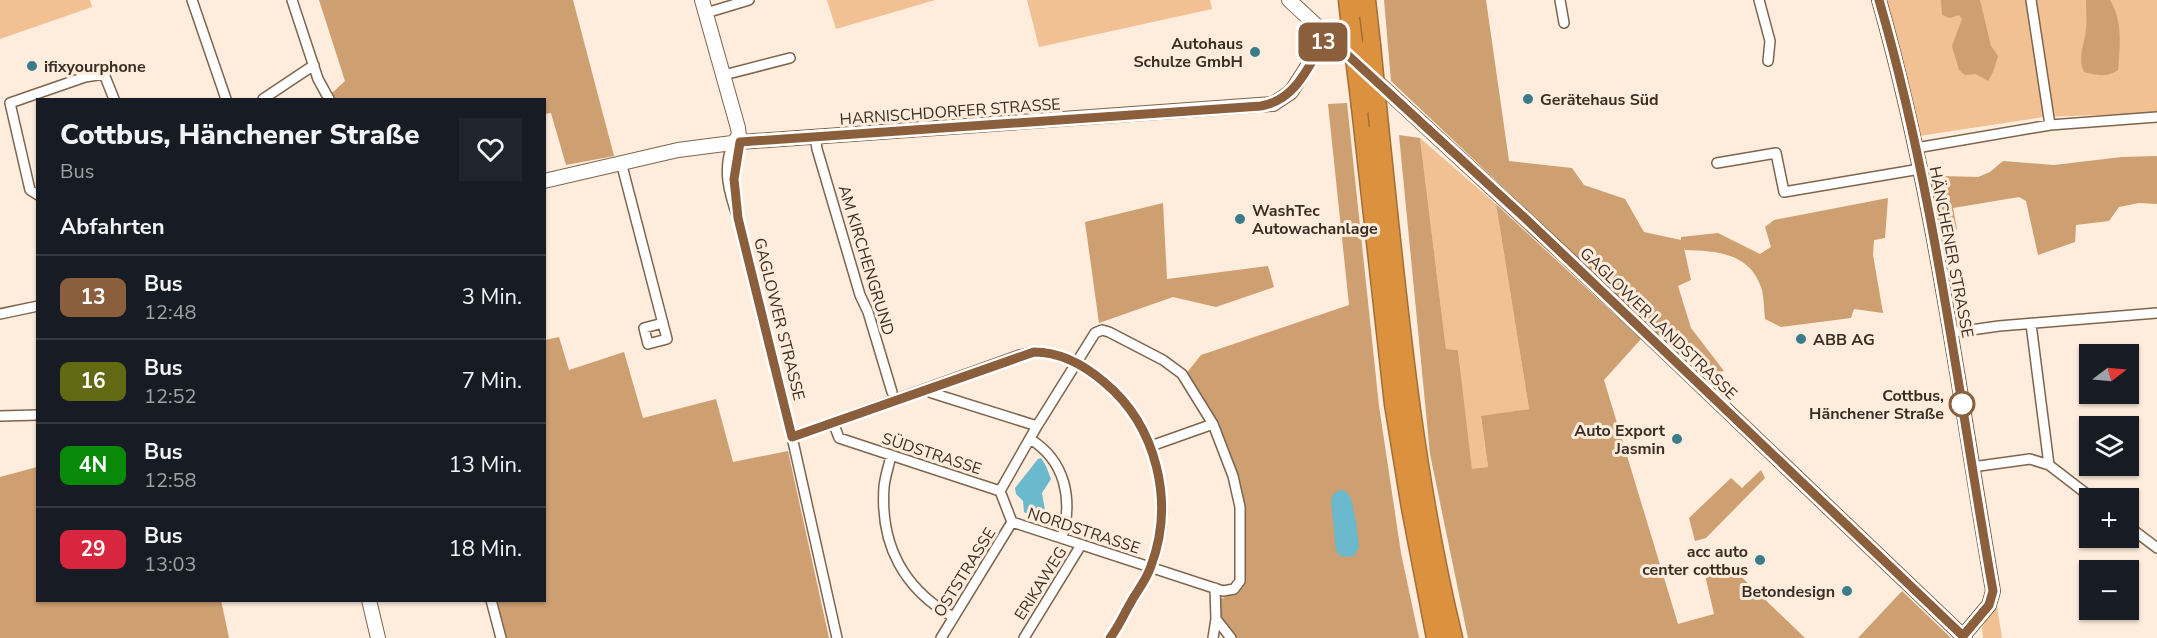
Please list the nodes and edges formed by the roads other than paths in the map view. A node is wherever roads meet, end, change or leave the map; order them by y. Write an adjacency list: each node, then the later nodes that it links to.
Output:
1 (192, 0): 19 (street)
2 (292, 0): 16 (street)
3 (749, 0): 10 (street)
4 (1288, 0): 13 (street, GAGLOWER LANDSTRASSE)
5 (1366, 0): 75 (highway, bridge)
6 (1560, 0): 12 (street)
7 (1759, 0): 15 (street)
8 (1880, 0): 26 (street, HÄNCHENER STRASSE)
9 (2031, 0): 23 (street)
10 (704, 6): 17 (street)
11 (1349, 9): 74 (highway, bridge)
12 (1564, 23)
13 (1327, 36): 24 (street, HARNISCHDORFER STRASSE); 65 (street, GAGLOWER LANDSTRASSE)
14 (790, 58): 17 (street)
15 (1768, 61)
16 (314, 65): 20 (street); 21 (street)
17 (724, 75): 25 (street)
18 (114, 98): 31 (street)
19 (226, 98)
20 (264, 98)
21 (328, 98)
22 (2157, 117): 23 (street)
23 (2050, 125): 26 (street)
24 (815, 136): 25 (street, HARNISCHDORFER STRASSE); 40 (street, AM KIRCHENGRUND)
25 (738, 139): 27 (street, HARNISCHDORFER STRASSE); 46 (street, GAGLOWER STRASSE)
26 (1916, 148): 29 (street, HÄNCHENER STRASSE)
27 (621, 162): 30 (street, HARNISCHDORFER STRASSE); 35 (street)
28 (1716, 163): 29 (street)
29 (1920, 169): 37 (street, HÄNCHENER STRASSE)
30 (546, 181)
31 (36, 194)
32 (36, 306): 34 (street)
33 (2157, 313): 36 (street)
34 (0, 314)
35 (663, 323)
36 (2031, 324): 37 (street); 50 (street)
37 (1950, 333): 51 (street, HÄNCHENER STRASSE)
38 (1076, 363): 39 (street); 44 (street); 45 (street); 48 (street)
39 (925, 389): 43 (street); 45 (street)
40 (892, 392)
41 (36, 415): 42 (street)
42 (0, 416)
43 (833, 422): 46 (street); 49 (street, SÜDSTRASSE)
44 (1213, 424): 48 (street); 60 (street)
45 (1037, 426): 47 (street)
46 (792, 437): 68 (street, GAGLOWER STRASSE)
47 (1030, 439): 53 (street); 56 (street)
48 (1151, 446): 59 (street)
49 (891, 455): 53 (street, SÜDSTRASSE); 63 (street)
50 (2049, 465): 51 (street); 52 (street)
51 (1972, 467): 65 (street, HÄNCHENER STRASSE)
52 (2079, 488)
53 (1000, 491): 54 (street)
54 (1012, 522): 56 (street, NORDSTRASSE); 63 (street, OSTSTRASSE)
55 (2139, 534): 58 (street)
56 (1062, 538): 57 (street, NORDSTRASSE)
57 (1081, 545): 59 (street, NORDSTRASSE); 70 (street, ERIKAWEG)
58 (2157, 548)
59 (1151, 568): 60 (street, NORDSTRASSE); 71 (street)
60 (1215, 588): 64 (street)
61 (369, 602): 66 (street)
62 (492, 602): 67 (street)
63 (953, 617): 69 (street, OSTSTRASSE)
64 (1216, 619): 72 (street); 73 (street)
65 (1964, 637)
66 (378, 638)
67 (501, 638)
68 (837, 638)
69 (941, 638)
70 (1024, 638)
71 (1110, 638)
72 (1213, 638)
73 (1231, 638)
74 (1436, 638)
75 (1453, 638)

